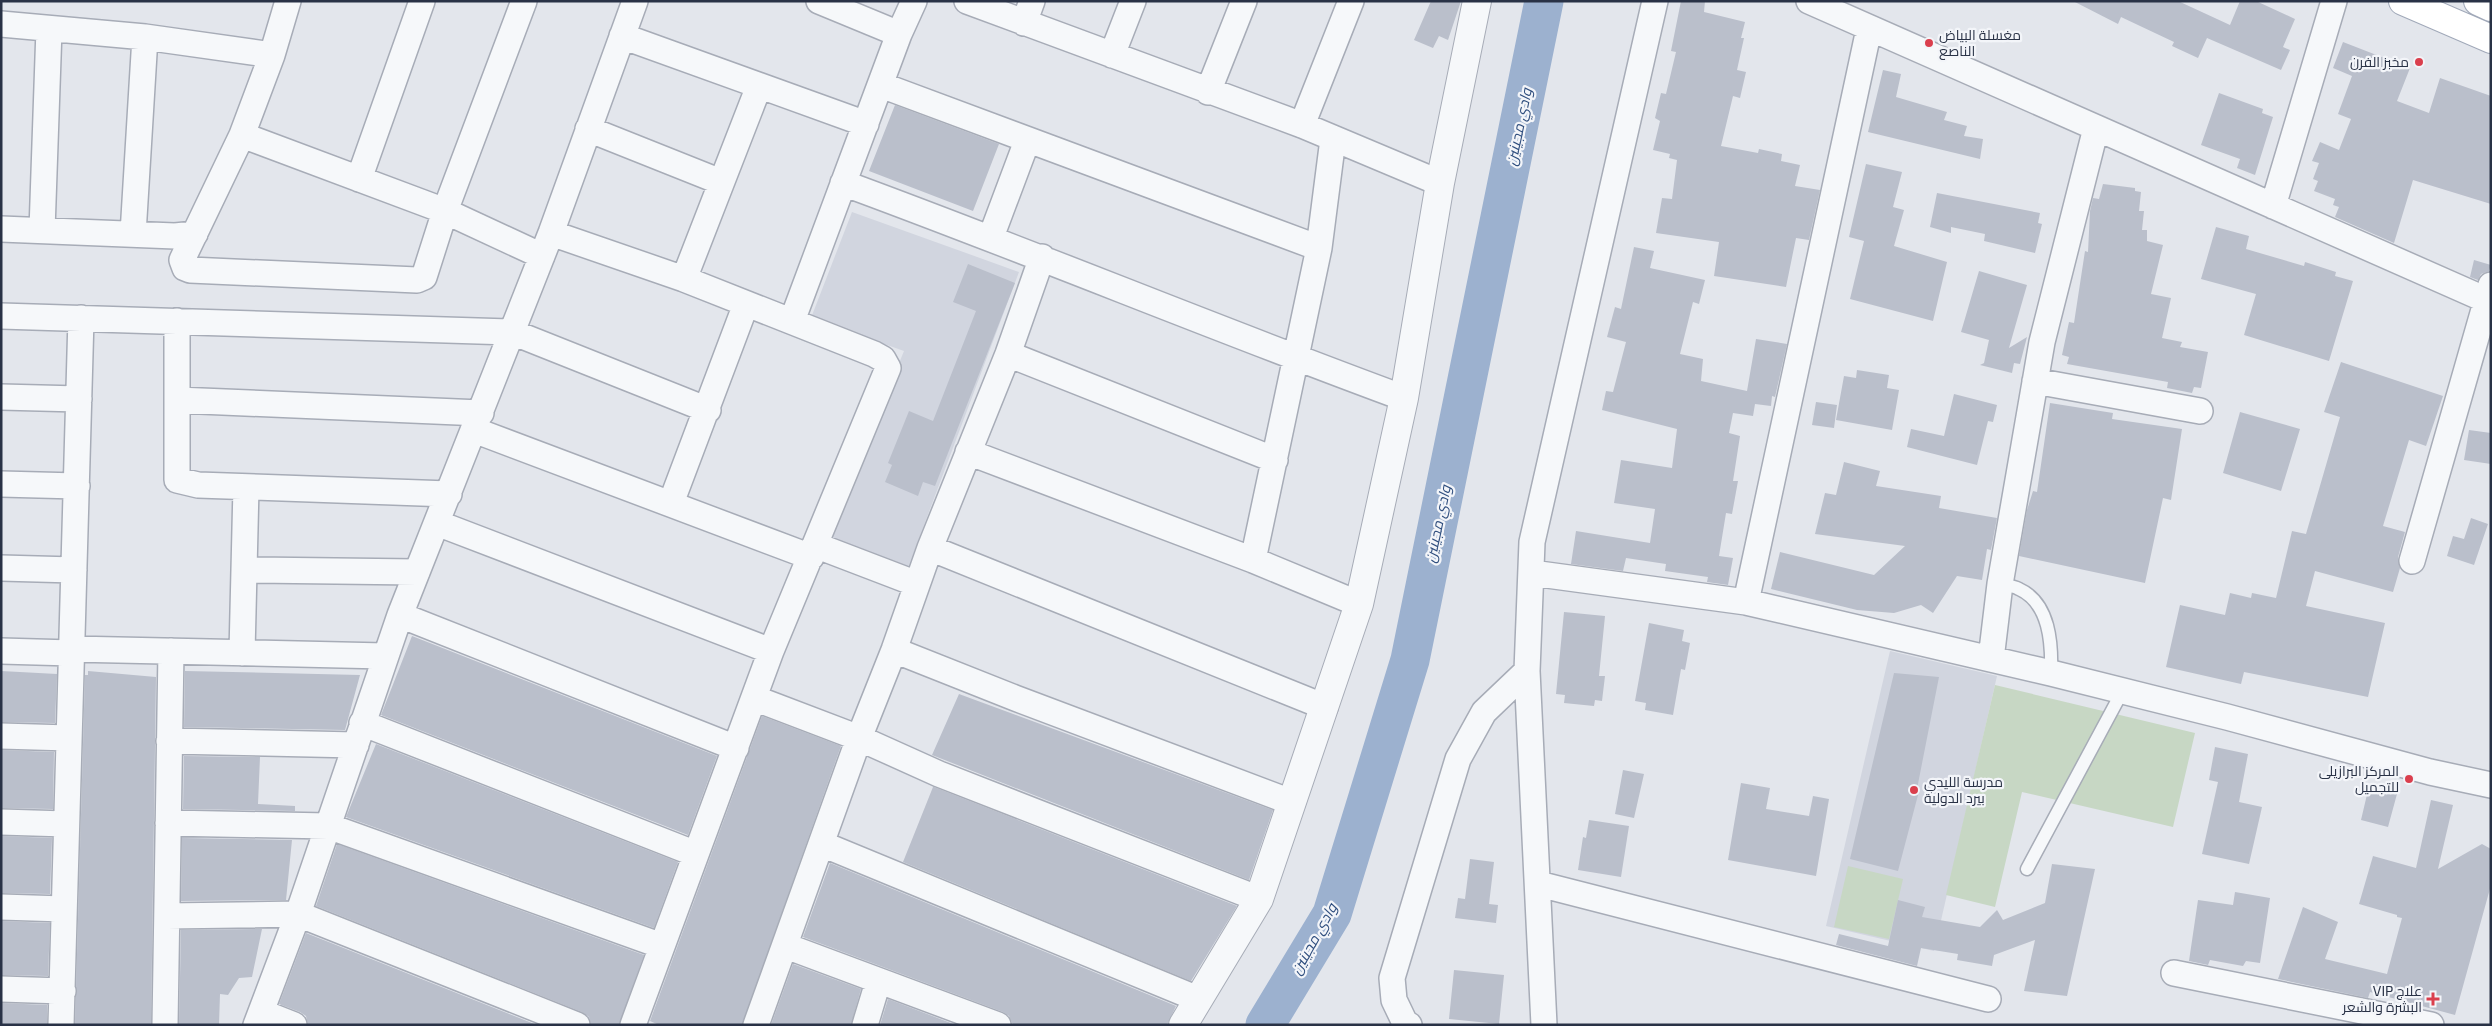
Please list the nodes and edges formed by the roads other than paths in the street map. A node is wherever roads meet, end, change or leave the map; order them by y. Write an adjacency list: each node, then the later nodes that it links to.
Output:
1 (288, 1): 27 (street)
2 (422, 1): 38 (street)
3 (524, 1): 43 (street)
4 (635, 1): 23 (street)
5 (819, 1): 22 (street)
6 (914, 1): 22 (street)
7 (968, 1): 18 (street)
8 (1133, 1): 26 (street)
9 (1244, 1): 30 (street)
10 (1351, 1): 32 (street)
11 (1477, 1): 41 (street)
12 (1655, 1): 86 (street)
13 (1808, 1): 21 (street)
14 (2334, 1): 42 (street)
15 (2403, 1): 25 (main road)
16 (2478, 1): 17 (main road)
17 (2491, 7)
18 (1028, 12): 26 (street)
19 (1, 24): 20 (street)
20 (49, 28): 24 (street); 45 (street)
21 (1869, 29): 33 (street); 89 (street)
22 (899, 34): 28 (street)
23 (622, 36): 29 (street); 34 (street)
24 (145, 37): 27 (street); 46 (street)
25 (2491, 39)
26 (1112, 55): 30 (street)
27 (272, 56): 35 (street)
28 (881, 85): 31 (street); 37 (street)
29 (759, 86): 31 (street); 39 (street)
30 (1208, 92): 32 (street)
31 (866, 124): 40 (street)
32 (1302, 125): 36 (street)
33 (2096, 128): 42 (street); 62 (street)
34 (588, 130): 39 (street); 49 (street)
35 (242, 135): 38 (street); 47 (street)
36 (1333, 139): 41 (street); 50 (street)
37 (1028, 140): 48 (street); 50 (street)
38 (359, 179): 43 (street)
39 (721, 182): 52 (street)
40 (843, 183): 48 (street); 58 (street)
41 (1440, 183): 64 (street)
42 (2273, 206): 53 (street)
43 (446, 211): 47 (street); 49 (street)
44 (1, 229): 45 (street)
45 (42, 230): 46 (street)
46 (134, 234): 47 (street)
47 (195, 234)
48 (991, 237): 51 (street)
49 (547, 244): 52 (street); 59 (street)
50 (1319, 248): 61 (street)
51 (1042, 257): 60 (street); 61 (street)
52 (684, 280): 54 (street)
53 (2489, 296): 81 (street)
54 (746, 304): 58 (street); 67 (street)
55 (1, 316): 56 (street)
56 (80, 318): 57 (street); 65 (street)
57 (177, 321): 59 (street); 66 (street)
58 (792, 321): 79 (street)
59 (512, 332): 67 (street); 69 (street)
60 (1008, 354): 70 (street); 71 (street)
61 (1295, 358): 64 (street); 71 (street)
62 (2035, 381): 68 (street); 88 (street)
63 (1, 397): 65 (street)
64 (1404, 398): 90 (street)
65 (79, 399): 73 (street)
66 (177, 400): 69 (street); 74 (street)
67 (708, 410): 76 (street)
68 (2200, 412)
69 (477, 422): 75 (street); 76 (street)
70 (968, 452): 78 (street); 80 (street)
71 (1275, 460): 80 (street)
72 (1, 484): 73 (street)
73 (77, 486): 83 (street)
74 (246, 487): 75 (street); 84 (street)
75 (449, 494): 77 (street)
76 (671, 503): 79 (street)
77 (437, 523): 85 (street); 96 (street)
78 (930, 548): 87 (street); 104 (street)
79 (813, 551): 87 (street); 96 (street)
80 (1253, 560): 90 (street)
81 (2412, 561)
82 (1, 568): 83 (street)
83 (74, 570): 94 (street)
84 (245, 570): 85 (street); 97 (street)
85 (417, 572): 91 (street)
86 (1532, 573): 89 (street); 100 (street)
87 (917, 584): 93 (street)
88 (2000, 584): 99 (street); 101 (lane)
89 (1746, 602): 99 (street)
90 (1358, 604): 104 (street)
91 (400, 615): 98 (street); 110 (street)
92 (1, 650): 94 (street)
93 (894, 650): 108 (street); 112 (street)
94 (72, 651): 95 (street); 107 (street)
95 (171, 651): 97 (street); 109 (street)
96 (771, 651): 103 (street)
97 (242, 653): 98 (street)
98 (385, 656): 105 (street)
99 (1991, 658): 101 (street)
100 (1527, 671): 120 (street); 145 (street)
101 (2051, 673): 102 (street)
102 (2122, 692): 111 (street); 119 (lane)
103 (754, 698): 108 (street); 110 (street)
104 (1326, 707): 112 (street)
105 (359, 734): 109 (street); 116 (street); 118 (street)
106 (1, 736): 107 (street)
107 (69, 738): 115 (street)
108 (859, 738): 117 (street); 121 (street)
109 (169, 741): 114 (street)
110 (736, 748): 118 (street)
111 (2491, 785)
112 (1291, 802): 121 (street)
113 (1, 822): 115 (street)
114 (168, 823): 116 (street); 125 (street)
115 (66, 824): 123 (street)
116 (328, 826): 124 (street); 126 (street)
117 (822, 844): 127 (street); 132 (street)
118 (696, 854): 126 (street)
119 (2027, 869)
120 (1539, 884): 133 (street); 146 (street)
121 (1259, 899): 132 (street)
122 (1, 906): 123 (street)
123 (64, 909): 131 (street)
124 (298, 914): 125 (street); 134 (street); 139 (street)
125 (167, 916): 137 (street)
126 (662, 946): 140 (street)
127 (786, 946): 129 (street); 141 (street)
128 (2174, 973): 147 (street)
129 (878, 982): 135 (street); 142 (street)
130 (1, 989): 131 (street)
131 (63, 990): 136 (street)
132 (1198, 999): 144 (street)
133 (1988, 999)
134 (259, 1018): 138 (street)
135 (970, 1019): 143 (street)
136 (61, 1025)
137 (165, 1025)
138 (294, 1025)
139 (577, 1025)
140 (632, 1025)
141 (756, 1025)
142 (865, 1025)
143 (998, 1025)
144 (1183, 1025)
145 (1409, 1025)
146 (1544, 1025)
147 (2431, 1025)

